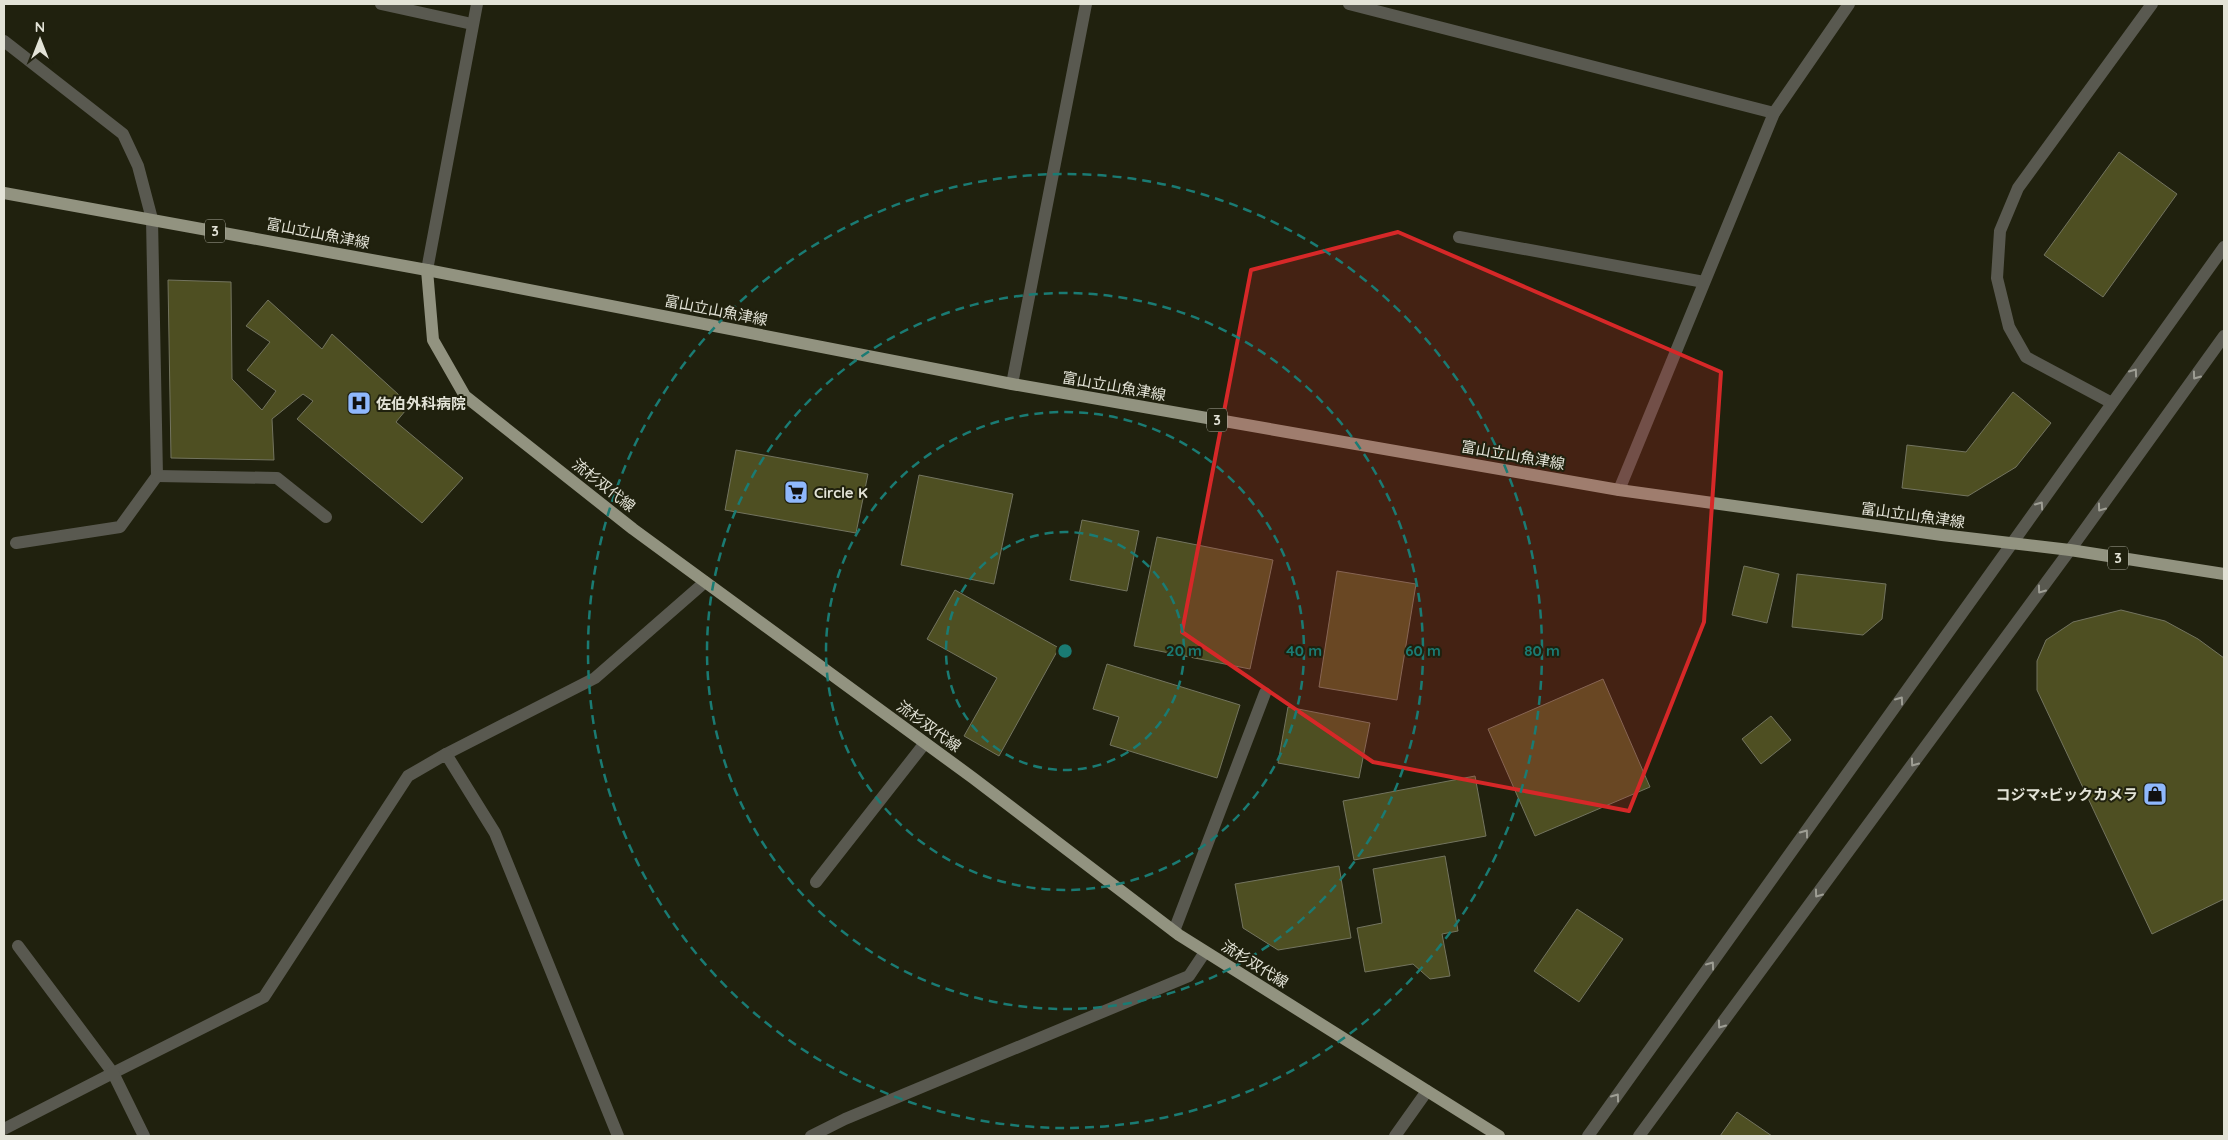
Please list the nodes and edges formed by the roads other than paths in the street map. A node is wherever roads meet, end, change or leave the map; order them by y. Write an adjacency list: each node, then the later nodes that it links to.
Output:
1 (381, 4): 7 (street)
2 (477, 4): 7 (street)
3 (1086, 4): 17 (street)
4 (1351, 4): 9 (street)
5 (1849, 4): 9 (street)
6 (2152, 4): 18 (street)
7 (472, 24): 14 (street)
8 (4, 41): 11 (street)
9 (1774, 113): 15 (street)
10 (4, 193): 11 (main road, 富山立山魚津線 / 3)
11 (152, 219): 14 (main road, 富山立山魚津線 / 3); 19 (street)
12 (1459, 237): 15 (street)
13 (2224, 247): 18 (street, one-way to 13)
14 (426, 270): 17 (main road, 富山立山魚津線 / 3); 26 (main road, 流杉双代線)
15 (1704, 282): 20 (street)
16 (2224, 336): 24 (street, one-way to 24)
17 (1012, 384): 20 (main road, 富山立山魚津線 / 3)
18 (2112, 404): 23 (street, one-way to 18)
19 (157, 476): 21 (street); 22 (street)
20 (1619, 490): 23 (main road, 富山立山魚津線 / 3)
21 (326, 517)
22 (16, 542)
23 (2012, 544): 24 (main road, 富山立山魚津線 / 3); 42 (street, one-way to 23)
24 (2070, 550): 25 (main road, 富山立山魚津線 / 3); 43 (street, one-way to 43)
25 (2224, 574)
26 (705, 582): 28 (main road, 流杉双代線); 29 (street)
27 (1265, 693): 31 (street)
28 (925, 743): 30 (street); 31 (main road, 流杉双代線)
29 (446, 754): 34 (street); 38 (street)
30 (816, 882)
31 (1174, 931): 33 (main road, 流杉双代線)
32 (18, 946): 34 (street)
33 (1205, 952): 35 (main road, 流杉双代線); 39 (street)
34 (113, 1073): 36 (street); 37 (street)
35 (1427, 1091): 40 (street); 41 (main road, 流杉双代線)
36 (4, 1129)
37 (144, 1136)
38 (618, 1136)
39 (810, 1136)
40 (1395, 1136)
41 (1499, 1136)
42 (1588, 1136)
43 (1639, 1136)

